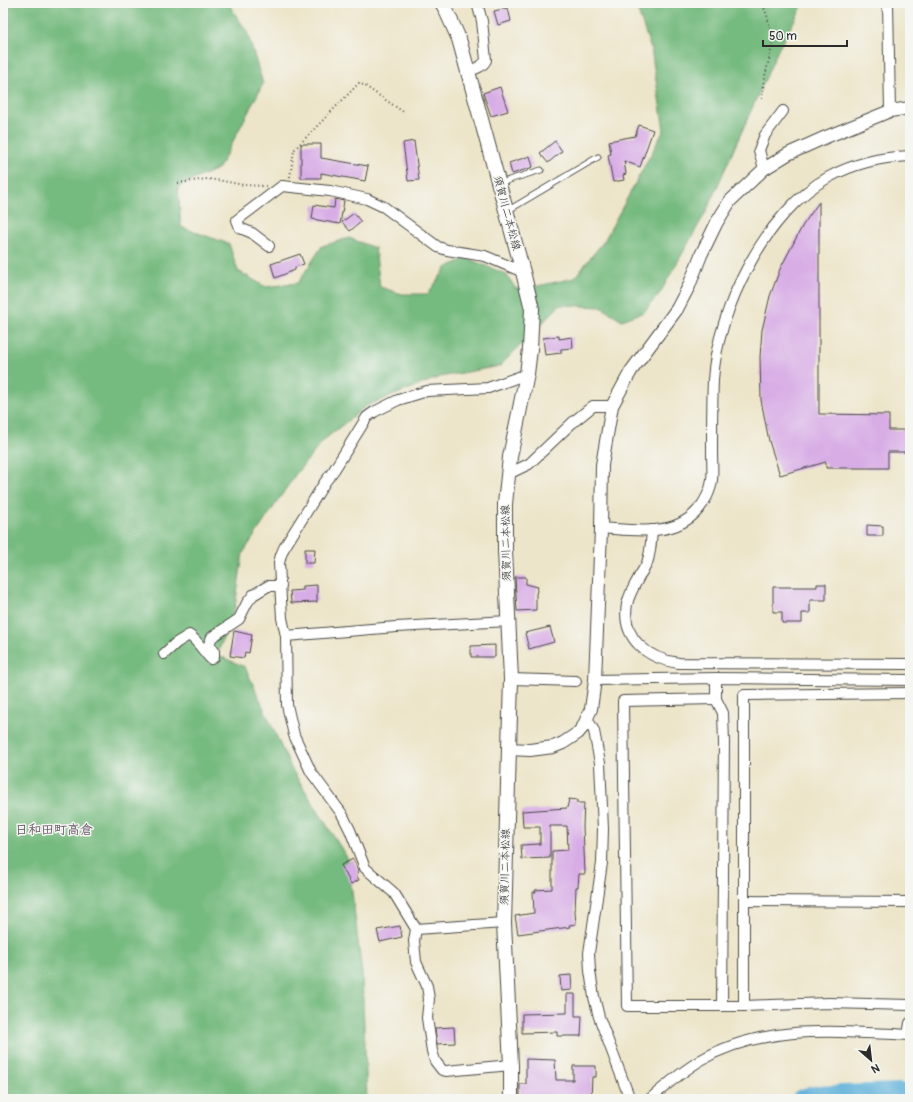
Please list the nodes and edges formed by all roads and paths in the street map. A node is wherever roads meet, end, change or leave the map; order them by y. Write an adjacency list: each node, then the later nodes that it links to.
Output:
1 (442, 3): 5 (main road, 須賀川二本松線)
2 (477, 3): 5 (street)
3 (762, 3): 6 (path)
4 (888, 3): 9 (street)
5 (468, 71): 16 (main road, 須賀川二本松線)
6 (762, 99)
7 (910, 108): 9 (street)
8 (783, 111): 13 (street)
9 (890, 111): 13 (street)
10 (405, 113): 17 (path)
11 (910, 156): 25 (street)
12 (598, 157): 18 (lane)
13 (764, 169): 22 (street)
14 (542, 170): 16 (lane)
15 (178, 184): 17 (path)
16 (499, 185): 18 (main road, 須賀川二本松線)
17 (285, 186): 19 (street); 20 (street)
18 (506, 212): 20 (main road, 須賀川二本松線)
19 (269, 246)
20 (523, 272): 21 (main road, 須賀川二本松線)
21 (527, 374): 23 (main road, 須賀川二本松線); 26 (street)
22 (612, 406): 23 (street); 24 (street)
23 (508, 474): 27 (main road, 須賀川二本松線)
24 (601, 528): 25 (street); 33 (street)
25 (652, 530): 30 (street)
26 (281, 586): 28 (street); 29 (street)
27 (509, 621): 28 (street); 32 (main road, 須賀川二本松線)
28 (286, 636): 43 (street)
29 (164, 654)
30 (910, 664)
31 (716, 678): 33 (street); 34 (street); 37 (street)
32 (511, 679): 35 (street); 39 (main road, 須賀川二本松線)
33 (594, 680): 38 (street)
34 (910, 680)
35 (576, 681)
36 (910, 693): 40 (street)
37 (716, 699): 45 (street); 45 (street)
38 (587, 718): 39 (street); 51 (street)
39 (508, 749): 42 (main road, 須賀川二本松線)
40 (744, 901): 41 (street); 46 (street)
41 (910, 902)
42 (504, 923): 43 (street); 49 (main road, 須賀川二本松線)
43 (416, 929): 49 (street)
44 (910, 1005): 46 (street)
45 (722, 1006): 46 (street)
46 (744, 1006)
47 (910, 1023): 48 (street)
48 (909, 1035): 52 (street)
49 (511, 1065): 50 (main road, 須賀川二本松線)
50 (511, 1099)
51 (630, 1099)
52 (650, 1099)

